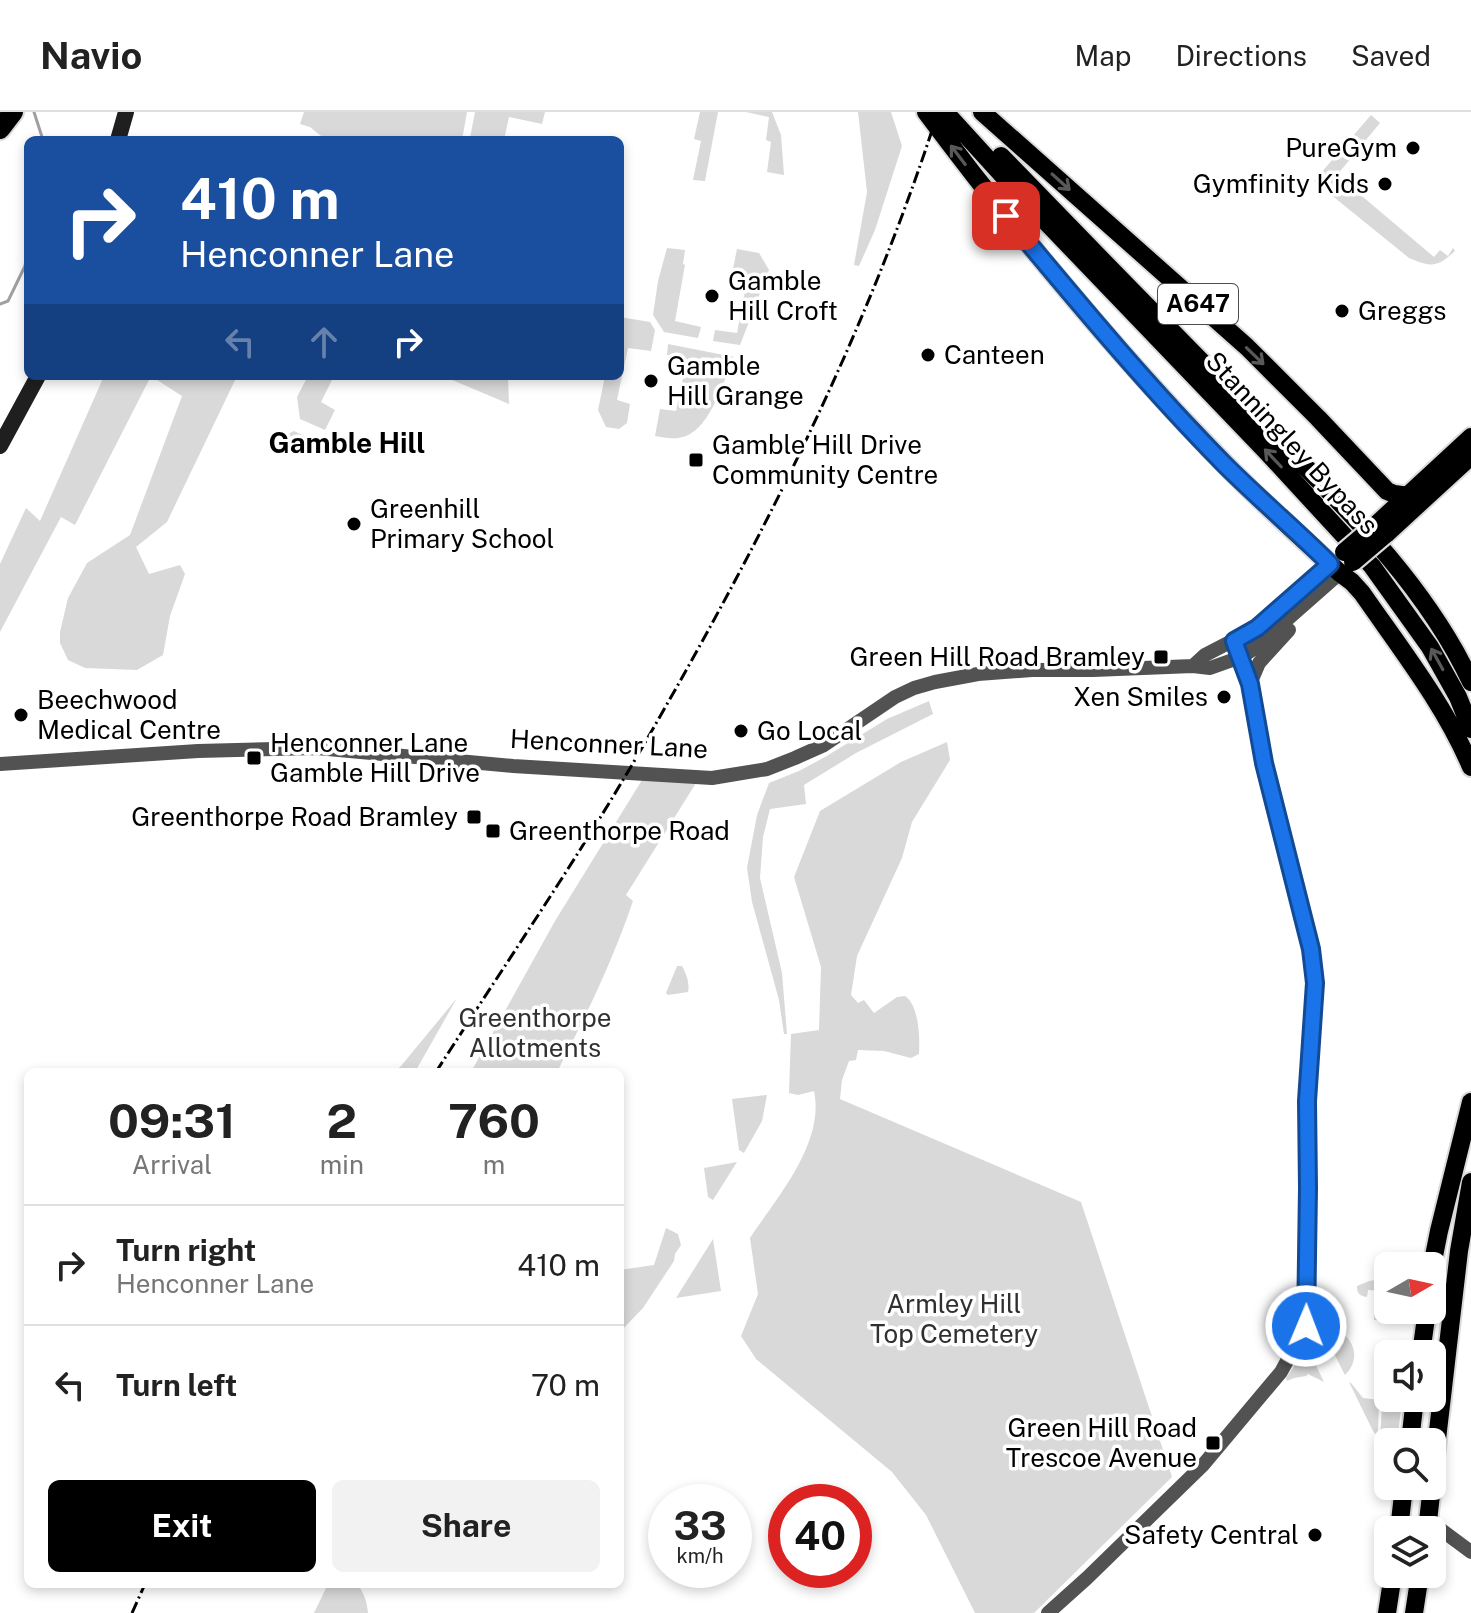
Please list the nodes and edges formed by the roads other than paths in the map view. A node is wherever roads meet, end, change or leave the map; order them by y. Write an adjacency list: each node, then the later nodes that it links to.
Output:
1 (13, 112): 7 (highway)
2 (926, 112): 15 (main road, one-way to 2)
3 (945, 112): 22 (main road, Stanningley Bypass / A647, one-way to 3)
4 (961, 112): 20 (main road, Stanningley Bypass / A647)
5 (982, 112): 13 (main road, A647, one-way to 13)
6 (125, 113): 8 (main road)
7 (0, 129)
8 (119, 136)
9 (36, 380): 11 (main road)
10 (1471, 437): 13 (main road, Henconner Lane)
11 (0, 446)
12 (1471, 456): 14 (main road, Henconner Lane)
13 (1409, 496): 14 (main road, Henconner Lane)
14 (1382, 529): 15 (main road, Henconner Lane, bridge)
15 (1342, 563): 16 (street, Henconner Lane); 17 (street, Henconner Lane); 24 (main road)
16 (1311, 599): 18 (street, Henconner Lane); 21 (street)
17 (1234, 641): 18 (street); 19 (street, Henconner Lane)
18 (1241, 657): 19 (street, Henconner Lane); 21 (street)
19 (1193, 666): 23 (street, Henconner Lane)
20 (1471, 682)
21 (1250, 684): 33 (street)
22 (1471, 729)
23 (0, 764)
24 (1471, 767)
25 (1471, 1102): 27 (main road)
26 (1471, 1182): 28 (main road)
27 (1435, 1252)
28 (1438, 1428)
29 (1446, 1533): 30 (street)
30 (1471, 1552)
31 (1393, 1588): 34 (main road)
32 (1418, 1588): 35 (main road)
33 (1048, 1613)
34 (1387, 1613)
35 (1414, 1613)

